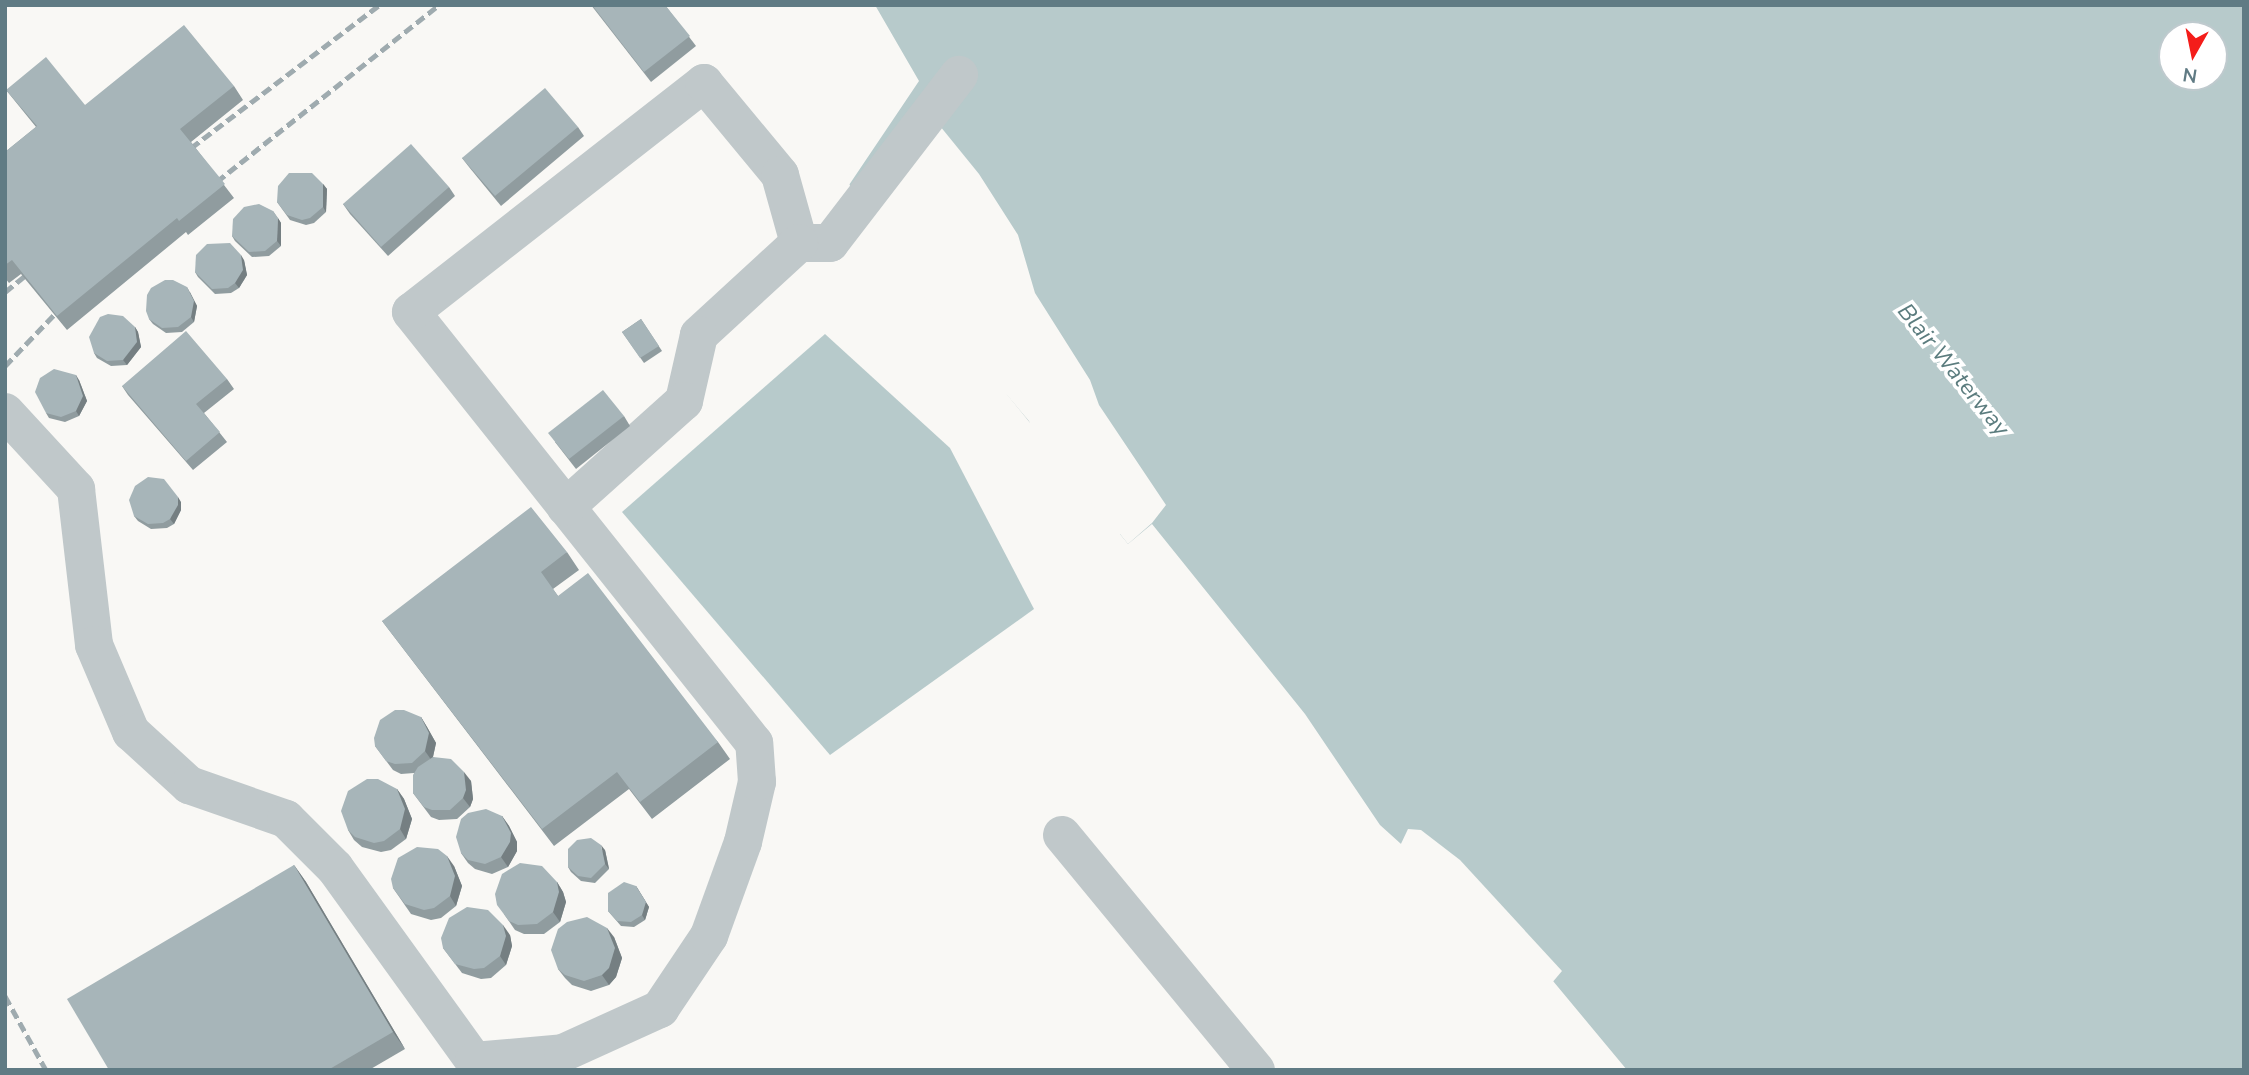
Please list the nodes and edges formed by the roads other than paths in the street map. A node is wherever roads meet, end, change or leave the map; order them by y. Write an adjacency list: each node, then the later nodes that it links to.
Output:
1 (959, 75): 2 (lane)
2 (799, 243): 4 (lane); 4 (lane)
3 (5, 412): 4 (lane)
4 (566, 507)
5 (1062, 835): 6 (lane)
6 (1256, 1070)

